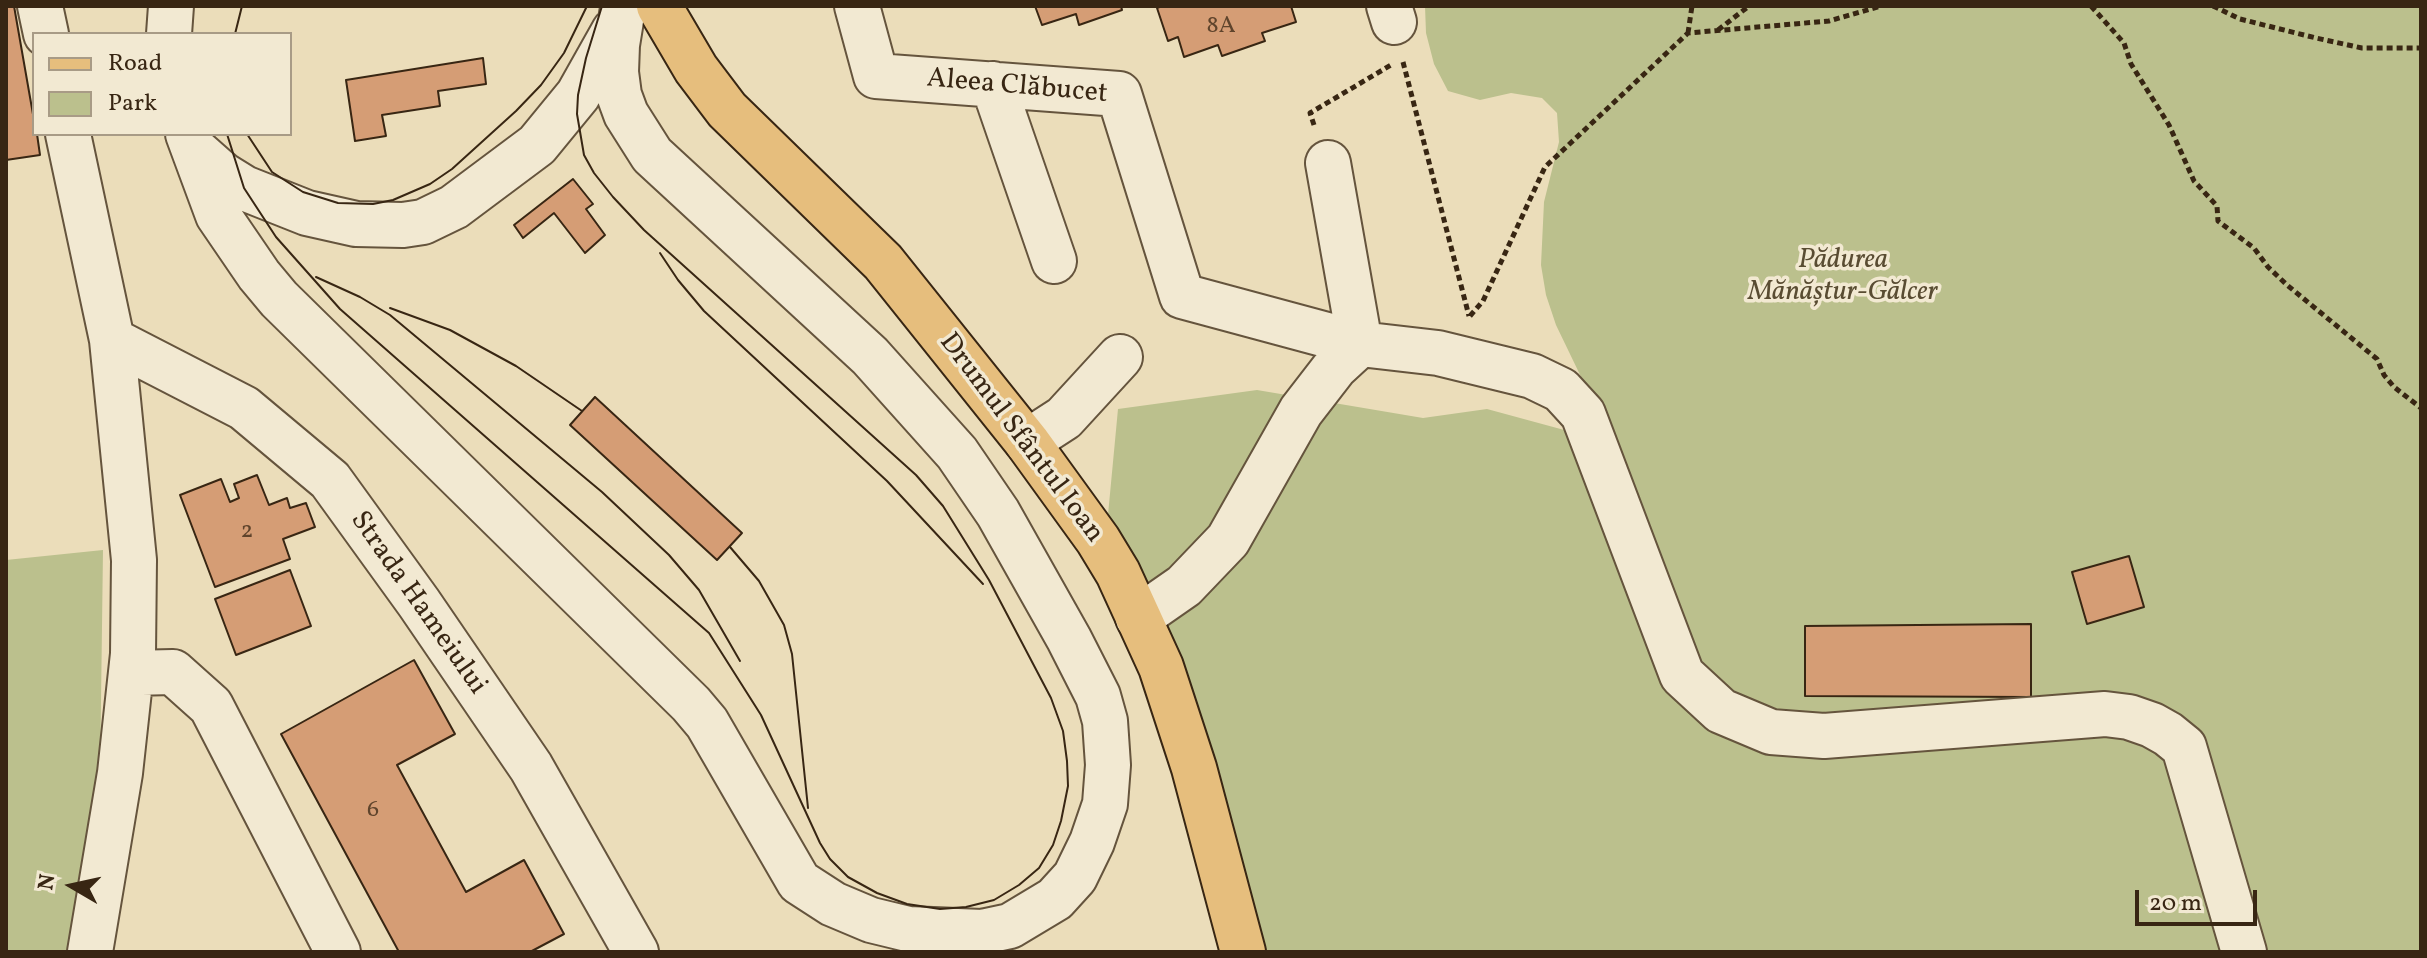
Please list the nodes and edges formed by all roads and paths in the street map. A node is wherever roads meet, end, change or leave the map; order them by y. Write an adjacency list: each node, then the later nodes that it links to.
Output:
1 (40, 6): 11 (street)
2 (171, 6): 12 (street)
3 (857, 6): 15 (street, Aleea Clăbucet)
4 (1692, 6): 13 (path)
5 (1749, 6): 10 (path)
6 (1881, 6): 10 (path)
7 (2091, 6): 23 (path)
8 (2213, 6): 14 (path)
9 (635, 7): 17 (street); 17 (street); 24 (main road, Drumul Sfântul Ioan)
10 (1717, 31): 13 (path)
11 (46, 32)
12 (169, 32)
13 (1688, 33): 18 (path)
14 (2421, 48)
15 (993, 84): 19 (street); 21 (street, Aleea Clăbucet)
16 (68, 136): 20 (street)
17 (193, 143)
18 (1328, 163): 21 (street)
19 (1054, 261)
20 (112, 340): 26 (street); 29 (street, Strada Hameiului)
21 (1360, 344): 25 (street); 31 (street)
22 (1120, 357): 24 (street)
23 (2421, 408)
24 (1027, 442): 25 (main road, Drumul Sfântul Ioan)
25 (1138, 618): 30 (main road, Drumul Sfântul Ioan)
26 (131, 673): 27 (street); 28 (street)
27 (90, 952)
28 (338, 952)
29 (636, 952)
30 (1243, 952)
31 (2244, 952)

